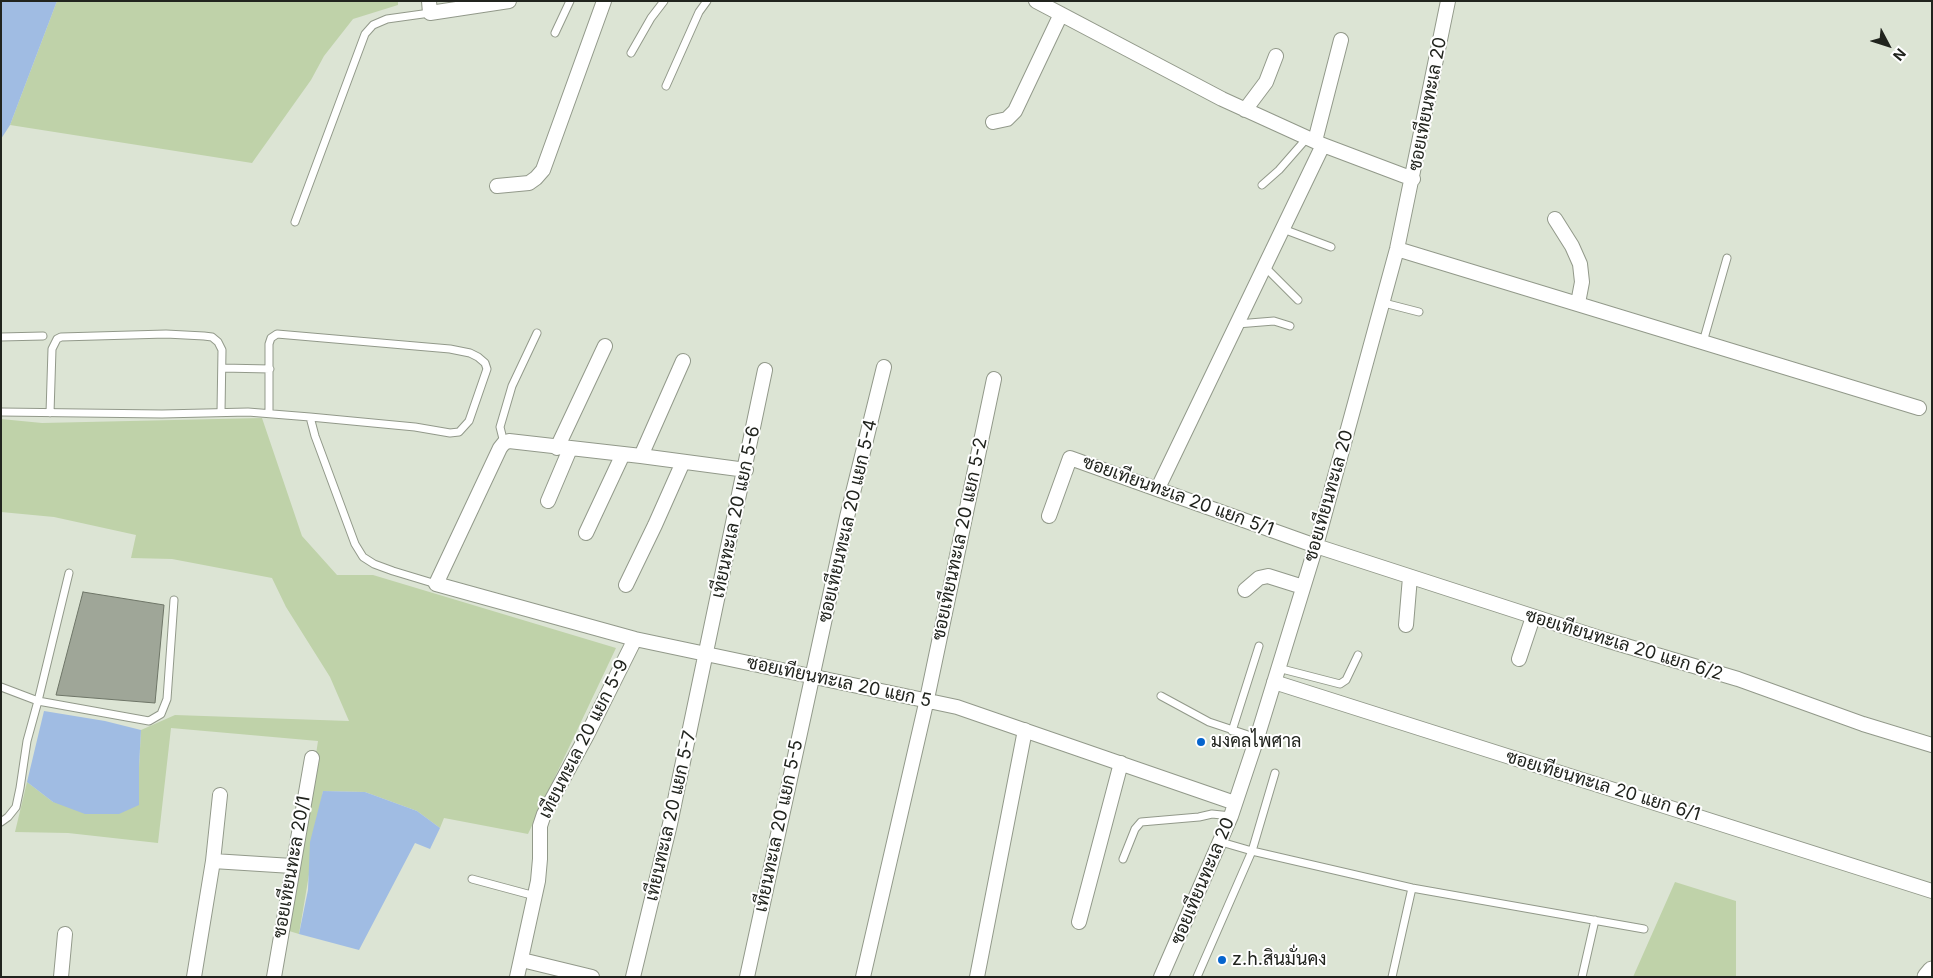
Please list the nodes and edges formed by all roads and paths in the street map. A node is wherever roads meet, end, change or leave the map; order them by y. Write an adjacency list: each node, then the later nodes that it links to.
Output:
1 (509, 1): 8 (street)
2 (570, 1): 10 (lane)
3 (604, 1): 20 (street)
4 (664, 1): 12 (lane)
5 (707, 1): 14 (lane)
6 (1036, 1): 9 (street)
7 (1448, 1): 18 (street, ซอยเทียนทะเล 20)
8 (430, 7): 22 (lane)
9 (1054, 8): 15 (street); 16 (street)
10 (555, 33)
11 (1341, 40): 17 (street)
12 (630, 53)
13 (1276, 56): 15 (street)
14 (666, 86)
15 (1245, 110): 17 (street)
16 (993, 122)
17 (1315, 141): 18 (street); 19 (lane); 23 (street)
18 (1413, 179): 25 (street, ซอยเทียนทะเล 20)
19 (1262, 185)
20 (497, 186)
21 (1555, 219): 30 (street)
22 (295, 222)
23 (1282, 229): 24 (lane); 27 (street)
24 (1331, 247)
25 (1397, 249): 29 (street, ซอยเทียนทะเล 20); 30 (street)
26 (1727, 258): 37 (lane)
27 (1264, 266): 28 (lane); 32 (street)
28 (1298, 300)
29 (1384, 302): 31 (lane); 61 (street, ซอยเทียนทะเล 20)
30 (1578, 303): 37 (street)
31 (1419, 312)
32 (1237, 324): 33 (lane); 57 (street)
33 (1290, 326)
34 (536, 333): 51 (lane)
35 (43, 336): 36 (lane)
36 (1, 338)
37 (1703, 342): 45 (street)
38 (605, 346): 52 (street)
39 (683, 361): 54 (street)
40 (884, 367): 77 (street, ซอยเทียนทะเล 20 แยก 5-4)
41 (222, 368): 42 (lane); 47 (lane); 48 (lane)
42 (270, 369): 49 (lane); 50 (lane)
43 (766, 370): 56 (street, เทียนทะเล 20 แยก 5-6)
44 (994, 379): 81 (street, ซอยเทียนทะเล 20 แยก 5-2)
45 (1919, 408)
46 (1, 412): 48 (lane)
47 (220, 412): 48 (lane); 49 (lane)
48 (50, 413)
49 (269, 413): 50 (lane)
50 (310, 417): 64 (lane)
51 (504, 443): 52 (street); 64 (street)
52 (563, 448): 53 (street); 58 (street)
53 (623, 454): 54 (street); 60 (street)
54 (641, 456): 55 (street)
55 (683, 462): 56 (street); 65 (street)
56 (746, 470): 73 (street, เทียนทะเล 20 แยก 5-6)
57 (1158, 488): 59 (street, ซอยเทียนทะเล 20 แยก 5/1); 61 (street, ซอยเทียนทะเล 20 แยก 5/1)
58 (548, 501)
59 (1049, 516)
60 (586, 534)
61 (1316, 546): 63 (street, ซอยเทียนทะเล 20 แยก 6/2); 66 (street, ซอยเทียนทะเล 20)
62 (69, 574): 82 (lane)
63 (1410, 577): 69 (street, ซอยเทียนทะเล 20 แยก 6/2); 70 (street)
64 (436, 584): 71 (street, ซอยเทียนทะเล 20 แยก 5)
65 (626, 584)
66 (1303, 587): 67 (street); 76 (street, ซอยเทียนทะเล 20)
67 (1245, 590)
68 (174, 600): 82 (lane)
69 (1534, 617): 75 (street); 86 (street, ซอยเทียนทะเล 20 แยก 6/2)
70 (1406, 625)
71 (635, 639): 73 (street, ซอยเทียนทะเล 20 แยก 5); 101 (street, เทียนทะเล 20 แยก 5-9)
72 (1259, 646): 84 (lane)
73 (707, 654): 77 (street, ซอยเทียนทะเล 20 แยก 5); 113 (street, เทียนทะเล 20 แยก 5-7)
74 (1358, 655): 76 (lane)
75 (1518, 659)
76 (1278, 668): 78 (street, ซอยเทียนทะเล 20)
77 (812, 676): 81 (street, ซอยเทียนทะเล 20 แยก 5); 114 (street, เทียนทะเล 20 แยก 5-5)
78 (1274, 682): 85 (street, ซอยเทียนทะเล 20); 100 (street, ซอยเทียนทะเล 20 แยก 6/1)
79 (1, 687): 82 (lane)
80 (1160, 696): 84 (lane)
81 (927, 700): 83 (street, ซอยเทียนทะเล 20 แยก 5); 115 (street, ซอยเทียนทะเล 20 แยก 5-2)
82 (38, 701): 92 (lane)
83 (1025, 730): 88 (street, ซอยเทียนทะเล 20 แยก 5); 116 (street)
84 (1232, 731): 85 (lane)
85 (1257, 738): 91 (street, ซอยเทียนทะเล 20)
86 (1932, 745)
87 (312, 758): 97 (street, ซอยเทียนทะล 20/1)
88 (1121, 763): 91 (street, ซอยเทียนทะเล 20 แยก 5); 103 (street)
89 (1275, 773): 94 (lane)
90 (220, 795): 96 (street)
91 (1233, 809): 93 (street, ซอยเทียนทะเล 20); 95 (lane)
92 (1, 822)
93 (1221, 842): 94 (lane); 117 (street, ซอยเทียนทะเล 20)
94 (1252, 851): 99 (lane); 118 (lane)
95 (1123, 859)
96 (213, 861): 97 (street); 109 (street)
97 (292, 866): 110 (street, ซอยเทียนทะล 20/1)
98 (472, 879): 101 (lane)
99 (1412, 888): 102 (lane); 119 (lane)
100 (1932, 891)
101 (534, 896): 106 (street, เทียนทะเล 20 แยก 5-9)
102 (1595, 920): 104 (lane); 120 (lane)
103 (1079, 922)
104 (1644, 929)
105 (65, 934): 108 (street)
106 (522, 960): 111 (street, เทียนทะเล 20 แยก 5-9); 112 (street)
107 (1932, 971): 121 (main road)
108 (62, 977)
109 (194, 977)
110 (274, 977)
111 (517, 977)
112 (592, 977)
113 (632, 977)
114 (747, 977)
115 (863, 977)
116 (977, 977)
117 (1162, 977)
118 (1197, 977)
119 (1392, 977)
120 (1582, 977)
121 (1927, 977)

